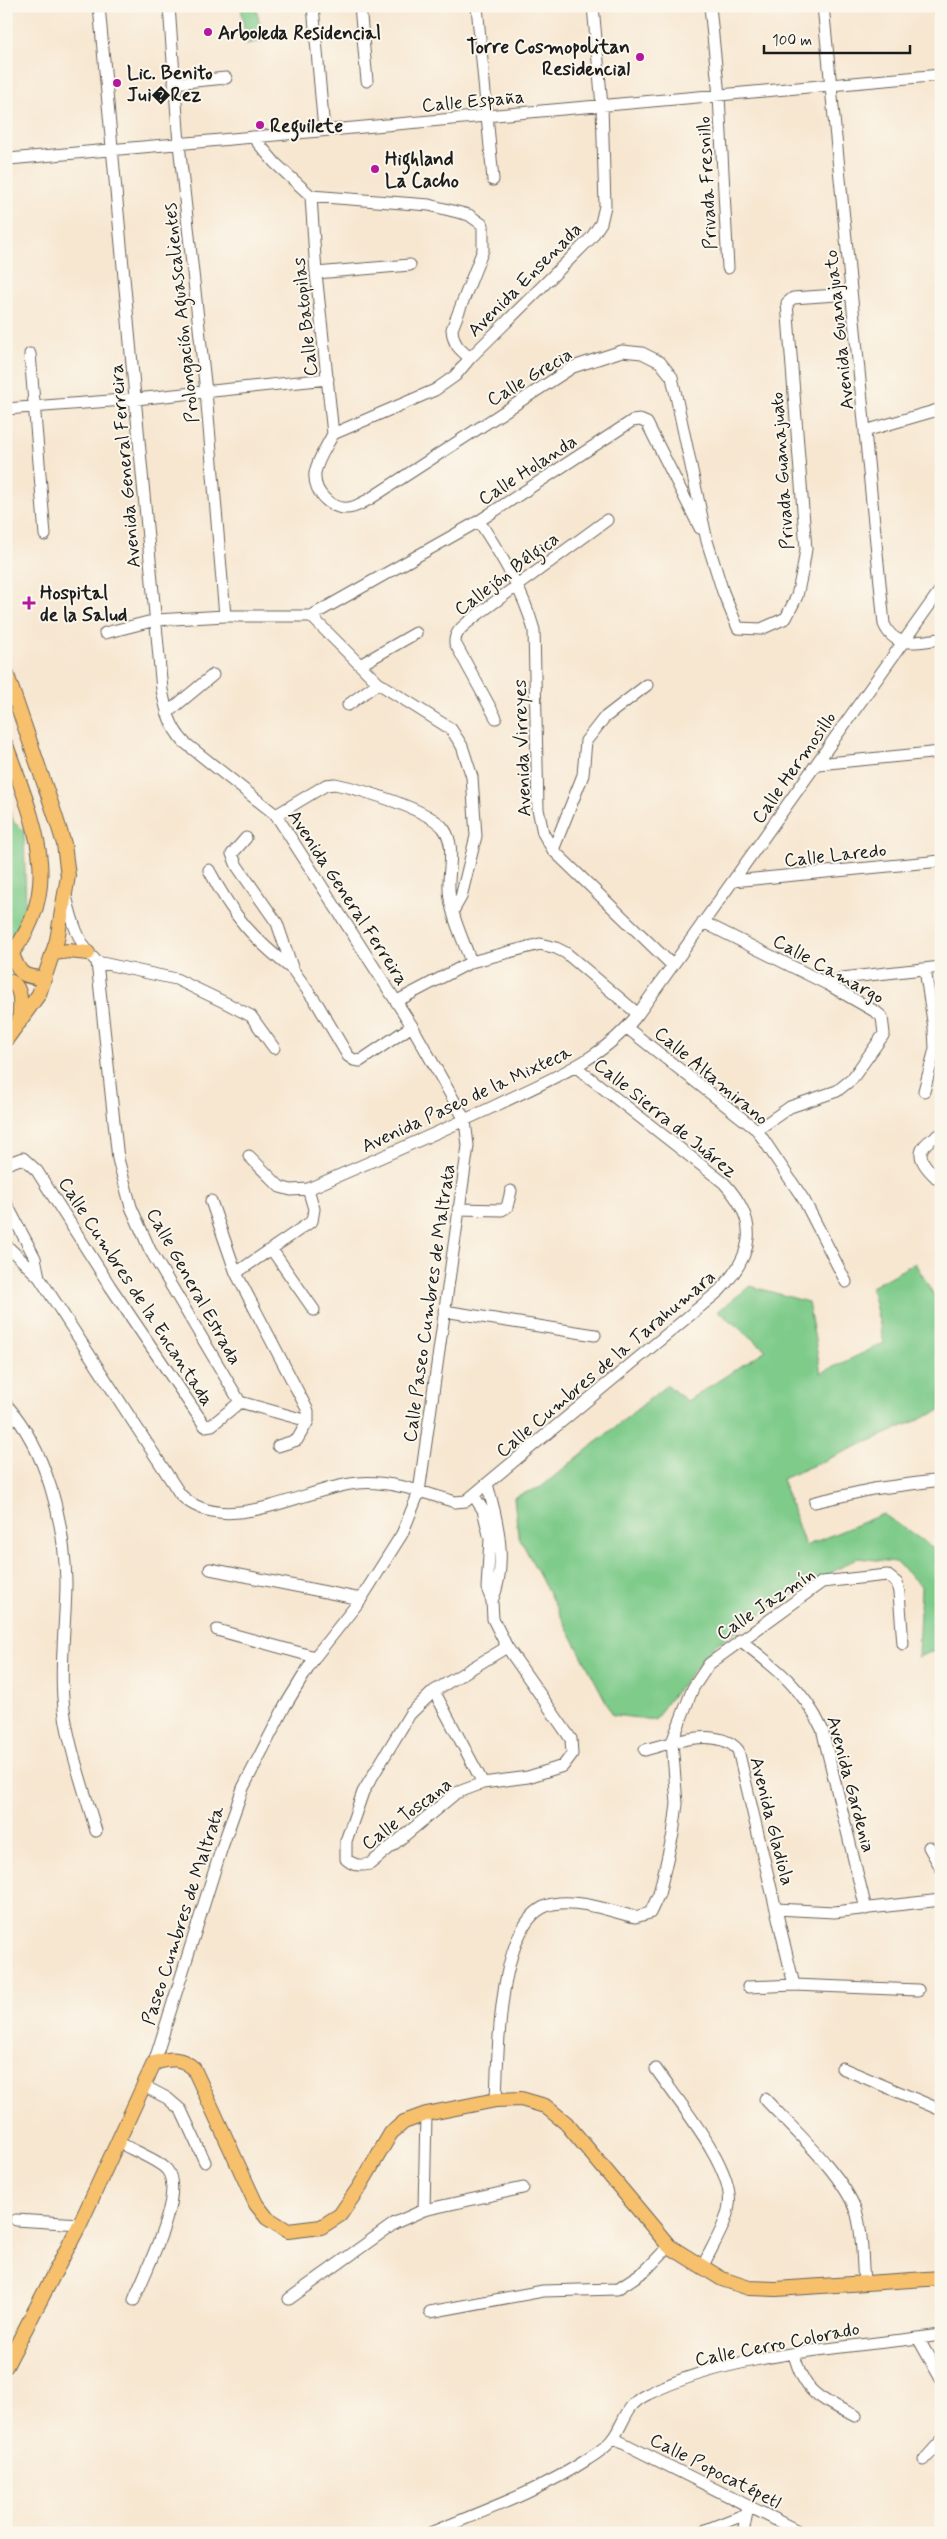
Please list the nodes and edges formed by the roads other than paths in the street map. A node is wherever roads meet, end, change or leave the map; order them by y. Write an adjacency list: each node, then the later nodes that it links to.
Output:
1 (99, 6): 22 (street, Avenida General Ferreira)
2 (168, 6): 14 (street, Prolongación Aguascalientes)
3 (312, 6): 19 (street)
4 (360, 6): 13 (street)
5 (477, 6): 18 (street)
6 (593, 6): 17 (street, Avenida Ensenada)
7 (710, 6): 16 (street, Privada Fresnillo)
8 (823, 6): 15 (street, Avenida Guanajuato)
9 (940, 6): 10 (street)
10 (941, 14)
11 (941, 75): 15 (street, Calle España)
12 (226, 78): 14 (street)
13 (367, 81)
14 (174, 82): 21 (street, Prolongación Aguascalientes)
15 (831, 85): 16 (street, Calle España); 29 (street, Avenida Guanajuato)
16 (719, 96): 17 (street, Calle España); 27 (street, Privada Fresnillo)
17 (602, 106): 18 (street, Calle España); 31 (street, Avenida Ensenada)
18 (489, 116): 19 (street, Calle España); 24 (street)
19 (324, 130): 20 (street, Calle España)
20 (253, 137): 21 (street, Calle España); 25 (street)
21 (179, 144): 22 (street, Calle España); 33 (street, Prolongación Aguascalientes)
22 (112, 151): 23 (street, Calle España); 34 (street, Avenida General Ferreira)
23 (9, 159)
24 (493, 180)
25 (311, 196): 28 (street, Calle Batopilas); 31 (street)
26 (410, 265): 28 (street)
27 (728, 268)
28 (316, 273): 32 (street, Calle Batopilas)
29 (851, 294): 38 (street, Avenida Guanajuato); 43 (street, Privada Guanajuato)
30 (30, 354): 35 (street)
31 (470, 358): 39 (street, Avenida Ensenada)
32 (328, 379): 33 (street); 39 (street, Calle Batopilas)
33 (206, 392): 34 (street); 46 (street, Prolongación Aguascalientes)
34 (136, 399): 35 (street); 48 (street, Avenida General Ferreira)
35 (35, 407): 36 (street); 42 (street)
36 (6, 408)
37 (941, 409): 38 (street)
38 (865, 431): 52 (street, Avenida Guanajuato)
39 (334, 434): 43 (street, Calle Grecia)
40 (607, 520): 44 (street, Callejón Bélgica)
41 (480, 521): 43 (street, Calle Holanda); 44 (street, Avenida Virreyes); 47 (street, Calle Holanda)
42 (45, 535)
43 (707, 541)
44 (516, 586): 60 (street, Callejón Bélgica); 66 (street, Avenida Virreyes)
45 (941, 589): 52 (street, Calle Hermosillo)
46 (225, 616): 47 (street); 48 (street)
47 (311, 616): 53 (street)
48 (156, 620): 49 (street); 59 (street, Avenida General Ferreira)
49 (105, 633)
50 (416, 633): 53 (street)
51 (941, 639): 52 (street)
52 (902, 642): 63 (street, Calle Hermosillo)
53 (360, 665): 56 (street)
54 (6, 672): 70 (main road)
55 (213, 675): 59 (street)
56 (378, 683): 58 (street); 71 (street)
57 (648, 685): 66 (street)
58 (348, 705)
59 (167, 713): 64 (street, Avenida General Ferreira)
60 (496, 718)
61 (6, 745): 74 (main road)
62 (941, 752): 63 (street)
63 (818, 764): 69 (street, Calle Hermosillo)
64 (276, 815): 71 (street); 84 (street, Avenida General Ferreira)
65 (246, 838): 80 (street)
66 (553, 850): 77 (street, Avenida Virreyes)
67 (941, 861): 69 (street, Calle Laredo)
68 (209, 870): 80 (street)
69 (733, 881): 72 (street, Calle Hermosillo)
70 (66, 896): 73 (main road); 75 (street, Calle General Estrada)
71 (453, 911): 76 (street)
72 (703, 922): 77 (street, Calle Hermosillo); 83 (street, Calle Camargo)
73 (54, 953): 75 (main road); 81 (main road)
74 (9, 957): 81 (main road)
75 (92, 958): 90 (street); 113 (street, Calle General Estrada)
76 (471, 962): 84 (street, Calle Altamirano); 85 (street, Calle Altamirano)
77 (672, 965): 85 (street, Avenida Paseo de la Mixteca)
78 (941, 967): 79 (street)
79 (925, 969): 83 (street); 92 (street)
80 (293, 970): 87 (street)
81 (44, 978): 86 (main road)
82 (6, 980): 86 (main road)
83 (829, 985): 94 (street, Calle Camargo)
84 (397, 1001): 87 (street, Avenida General Ferreira)
85 (638, 1014): 88 (street, Avenida Paseo de la Mixteca)
86 (19, 1024): 89 (main road)
87 (412, 1026): 93 (street, Avenida General Ferreira)
88 (627, 1028): 91 (street, Avenida Paseo de la Mixteca); 94 (street, Calle Altamirano)
89 (6, 1040)
90 (274, 1048)
91 (576, 1067): 93 (street, Avenida Paseo de la Mixteca); 101 (street, Calle Sierra de Juárez)
92 (924, 1091)
93 (465, 1120): 99 (street, Avenida Paseo de la Mixteca); 104 (street, Calle Paseo Cumbres de Maltrata)
94 (757, 1130): 109 (street, Calle Altamirano)
95 (941, 1134): 98 (street)
96 (249, 1156): 99 (street, Avenida Paseo de la Mixteca)
97 (6, 1164): 113 (street, Calle Cumbres de la Encantada)
98 (941, 1182)
99 (308, 1189): 106 (street)
100 (511, 1191): 104 (street)
101 (734, 1194): 118 (street, Calle Cumbres de la Tarahumara)
102 (211, 1201): 107 (street)
103 (6, 1203): 108 (street)
104 (458, 1209): 111 (street, Calle Paseo Cumbres de Maltrata)
105 (6, 1245): 108 (street)
106 (272, 1250): 107 (street); 110 (street)
107 (236, 1273): 115 (street)
108 (39, 1277): 119 (street)
109 (846, 1282)
110 (314, 1310)
111 (444, 1311): 112 (street); 119 (street, Calle Paseo Cumbres de Maltrata)
112 (595, 1335)
113 (240, 1402): 115 (street)
114 (6, 1404): 134 (street)
115 (308, 1418): 116 (street)
116 (278, 1446)
117 (941, 1480): 121 (street)
118 (488, 1484): 120 (street, Calle Cumbres de la Tarahumara); 124 (street, Calle Toscana)
119 (419, 1492): 120 (street, Calle Cumbres de la Tarahumara); 123 (street, Paseo Cumbres de Maltrata)
120 (474, 1496): 124 (street, Calle Toscana)
121 (815, 1502)
122 (210, 1569): 123 (street)
123 (361, 1599): 129 (street, Paseo Cumbres de Maltrata)
124 (492, 1601): 128 (street, Calle Toscana)
125 (217, 1630): 129 (street)
126 (740, 1640): 127 (street, Calle Jazmín); 131 (street, Calle Jazmín); 139 (street, Avenida Gardenia)
127 (903, 1644)
128 (507, 1647): 130 (street, Calle Toscana); 133 (street, Calle Toscana)
129 (315, 1657): 143 (street, Paseo Cumbres de Maltrata)
130 (434, 1690): 133 (street); 133 (street, Calle Toscana)
131 (672, 1742): 132 (street, Avenida Gladiola); 138 (street, Avenida Gladiola); 148 (street)
132 (645, 1750)
133 (484, 1783)
134 (96, 1831)
135 (929, 1847): 136 (street)
136 (941, 1868)
137 (941, 1900): 139 (street)
138 (776, 1909): 139 (street); 140 (street, Avenida Gladiola)
139 (866, 1909)
140 (794, 1984): 141 (street); 142 (street)
141 (748, 1987)
142 (918, 1990)
143 (154, 2063): 146 (main road, Paseo Cumbres de Maltrata); 150 (main road)
144 (842, 2068): 149 (street)
145 (656, 2069): 158 (street)
146 (144, 2086): 151 (main road, Paseo Cumbres de Maltrata); 152 (street)
147 (765, 2098): 160 (street)
148 (496, 2100): 150 (main road); 157 (main road)
149 (941, 2110)
150 (426, 2114): 154 (street)
151 (118, 2142): 156 (main road, Paseo Cumbres de Maltrata); 162 (street)
152 (205, 2162)
153 (523, 2188): 154 (street)
154 (424, 2210): 161 (street)
155 (16, 2220): 156 (street)
156 (80, 2224): 167 (main road, Paseo Cumbres de Maltrata)
157 (669, 2246): 158 (main road); 163 (street)
158 (702, 2268): 160 (main road)
159 (941, 2278): 160 (main road)
160 (864, 2284)
161 (289, 2299)
162 (134, 2300)
163 (430, 2312)
164 (941, 2335): 165 (street, Calle Cerro Colorado)
165 (918, 2338): 166 (street, Calle Cerro Colorado); 168 (street)
166 (794, 2354): 169 (street); 170 (street, Calle Cerro Colorado)
167 (6, 2366)
168 (941, 2379)
169 (856, 2416)
170 (614, 2438): 173 (street, Calle Popocatépetl); 174 (street, Calle Cerro Colorado)
171 (941, 2441): 172 (street)
172 (924, 2460)
173 (747, 2511): 175 (street); 176 (street); 177 (street, Calle Popocatépetl)
174 (430, 2533)
175 (698, 2533)
176 (743, 2533)
177 (802, 2533)

